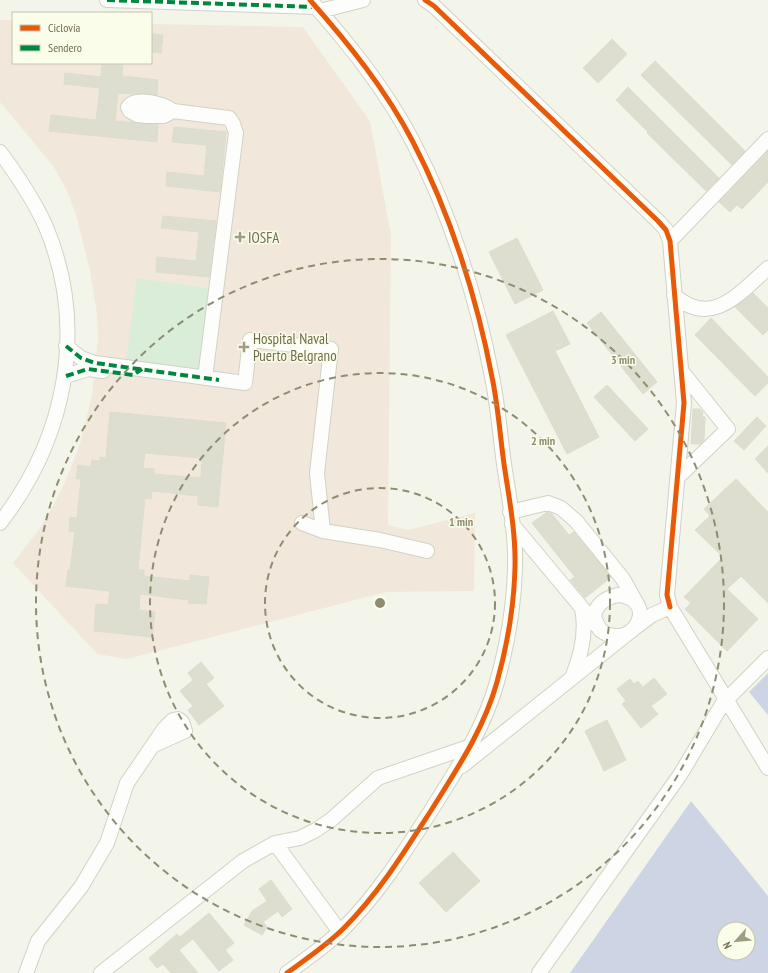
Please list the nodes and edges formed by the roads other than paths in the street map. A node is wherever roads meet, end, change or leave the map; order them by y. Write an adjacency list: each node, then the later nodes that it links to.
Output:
1 (107, 0): 2 (street)
2 (133, 0): 5 (street)
3 (363, 0): 5 (street)
4 (425, 0): 9 (street)
5 (313, 4): 18 (street)
6 (173, 111): 16 (street)
7 (763, 144): 9 (street)
8 (0, 152): 12 (street)
9 (670, 241): 11 (street)
10 (768, 268): 11 (street)
11 (674, 295): 14 (street)
12 (66, 346): 13 (street); 15 (street)
13 (142, 370): 15 (street); 16 (street)
14 (682, 373): 17 (street); 17 (street)
15 (66, 376): 19 (street)
16 (212, 379): 21 (street)
17 (678, 477): 24 (street)
18 (511, 518): 23 (street); 25 (street); 32 (street)
19 (0, 523)
20 (302, 523): 21 (street)
21 (323, 531): 22 (street)
22 (427, 551)
23 (638, 606): 26 (street); 27 (street)
24 (670, 607): 27 (street); 30 (street)
25 (582, 608): 26 (street); 29 (street)
26 (597, 626): 27 (street)
27 (634, 629): 29 (street)
28 (768, 658): 30 (street)
29 (572, 678): 34 (street)
30 (726, 699): 33 (street); 40 (street)
31 (154, 745): 37 (street)
32 (471, 746): 34 (street); 35 (street)
33 (768, 768)
34 (456, 771): 36 (street)
35 (275, 843): 36 (street); 38 (street)
36 (340, 932): 39 (street)
37 (26, 973)
38 (101, 973)
39 (287, 973)
40 (539, 973)

